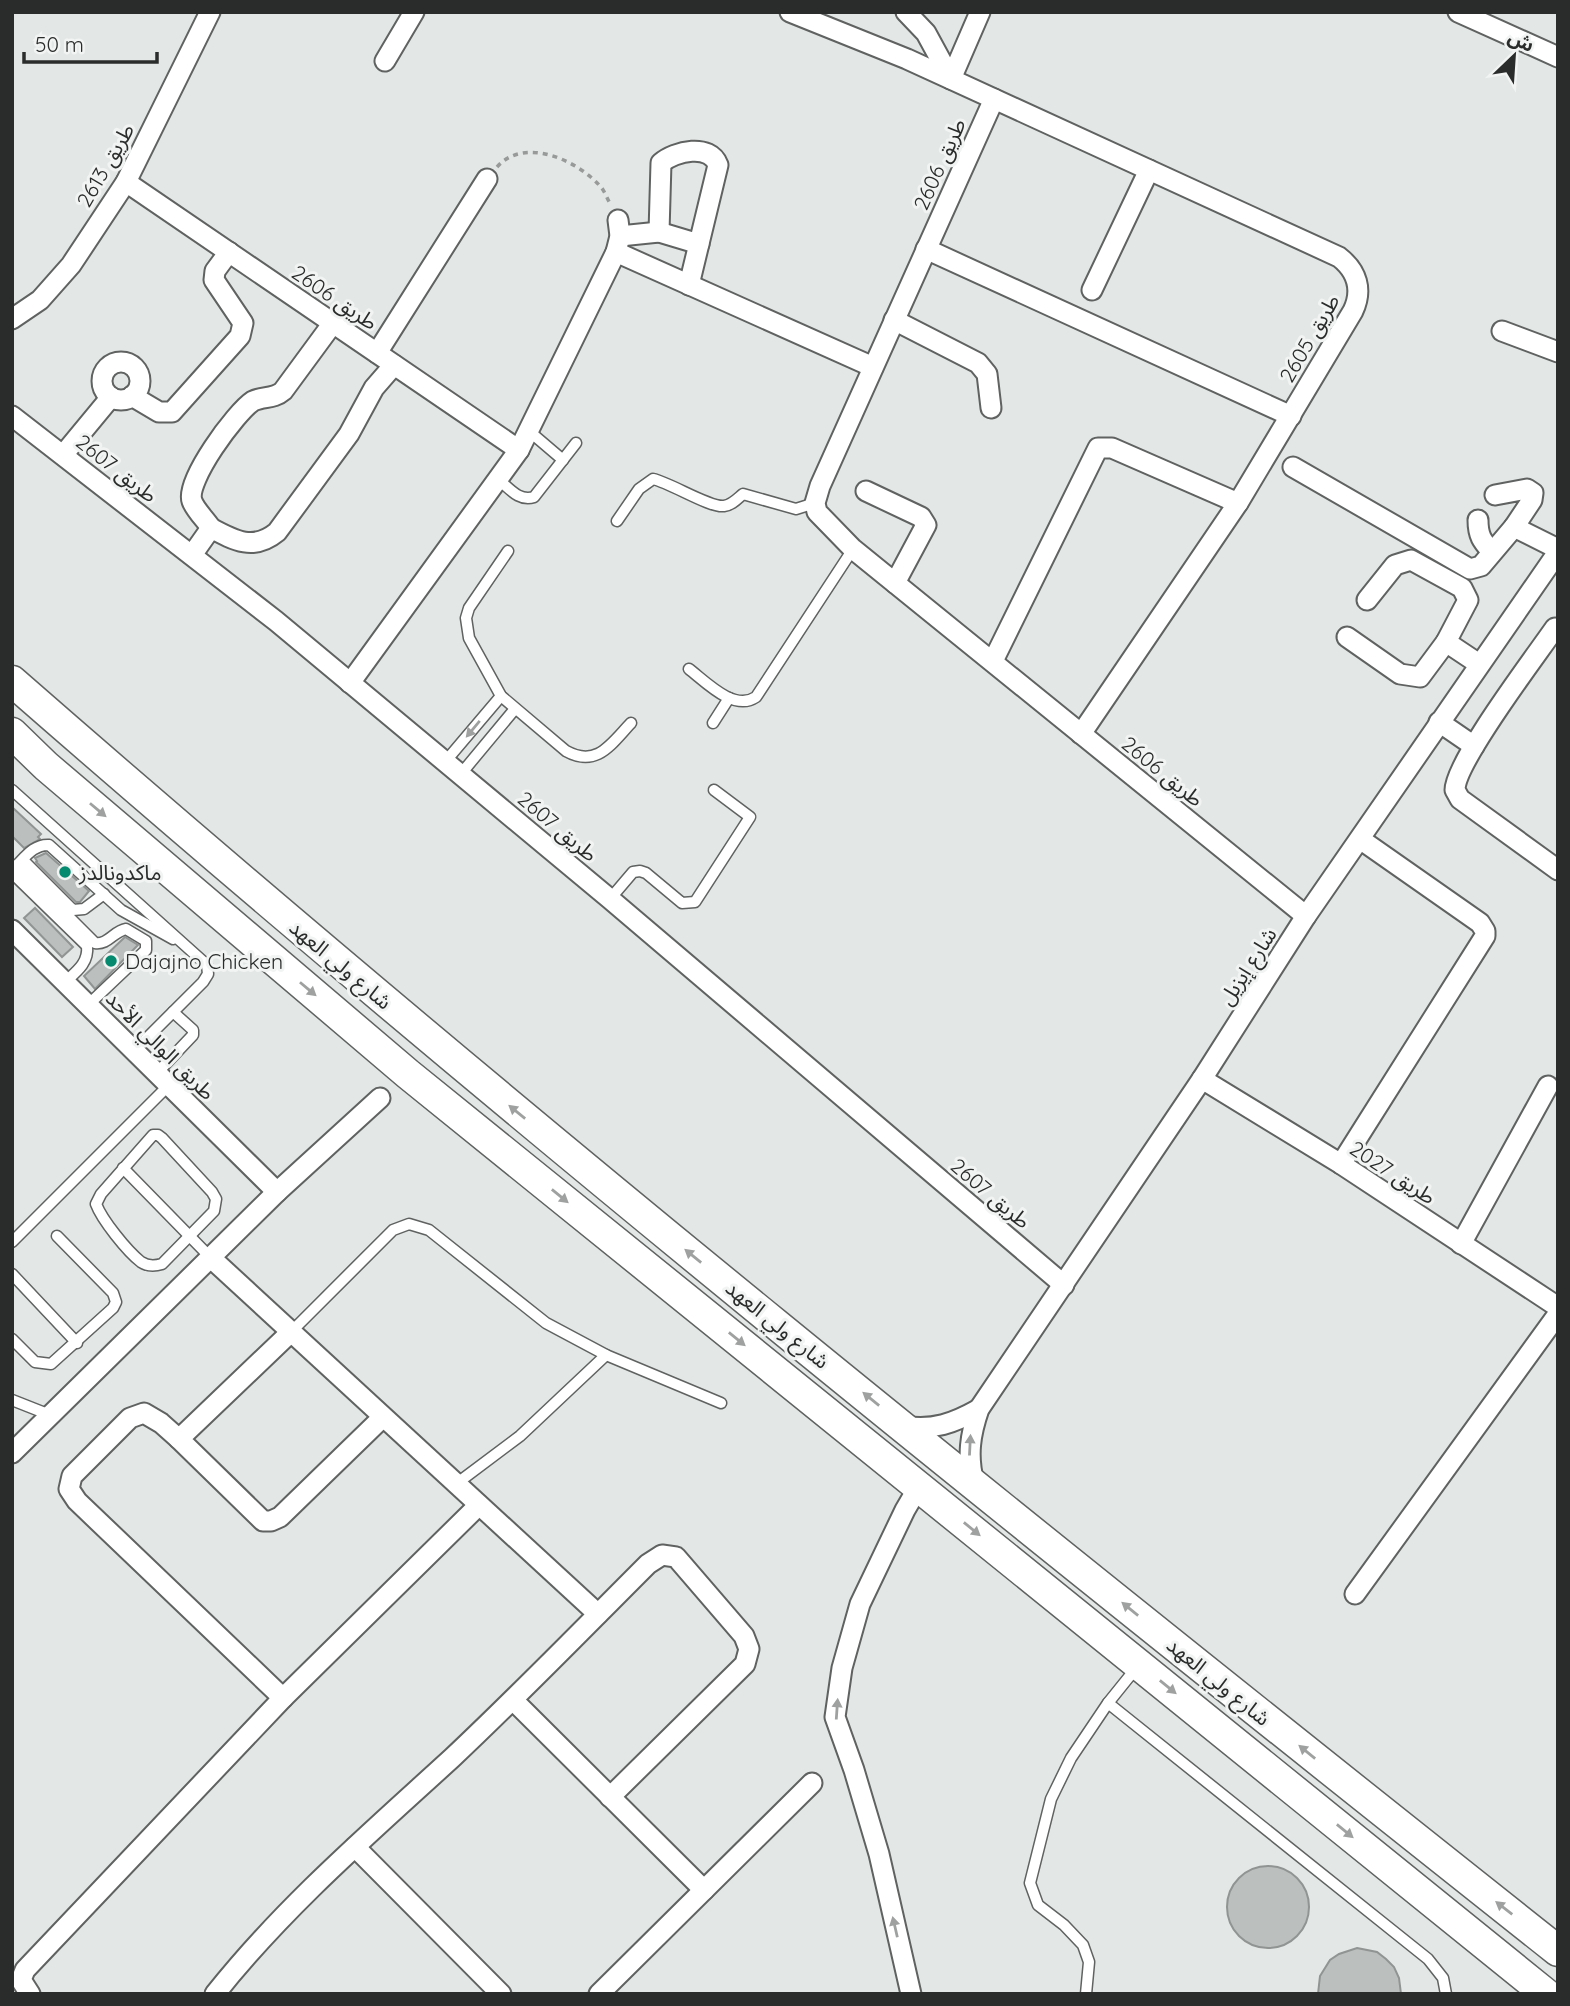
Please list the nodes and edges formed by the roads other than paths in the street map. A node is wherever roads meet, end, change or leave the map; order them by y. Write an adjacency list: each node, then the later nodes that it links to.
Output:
1 (211, 12): 13 (street, طريق 2613)
2 (414, 12): 8 (street)
3 (790, 12): 9 (street, طريق 2605)
4 (906, 12): 9 (street)
5 (980, 12): 9 (street)
6 (1458, 12): 7 (street)
7 (1558, 57)
8 (385, 61)
9 (950, 79): 10 (street, طريق 2605)
10 (994, 99): 11 (street, طريق 2605); 17 (street, طريق 2606)
11 (1149, 170): 20 (street); 33 (street, طريق 2605)
12 (487, 179): 26 (street)
13 (126, 182): 18 (street, طريق 2606); 21 (street, طريق 2613)
14 (659, 232): 15 (street); 16 (street); 16 (street)
15 (618, 236): 19 (street); 34 (street)
16 (699, 244): 19 (street)
17 (926, 249): 22 (street, طريق 2606); 33 (street)
18 (229, 252): 23 (street, طريق 2606); 29 (street)
19 (689, 285): 28 (street)
20 (1092, 290)
21 (12, 319)
22 (894, 320): 28 (street, طريق 2606); 31 (street)
23 (333, 323): 26 (street, طريق 2606); 48 (street)
24 (1502, 331): 25 (street)
25 (1558, 352)
26 (377, 353): 27 (street, طريق 2606)
27 (394, 365): 36 (street, طريق 2606); 48 (street)
28 (873, 367): 43 (street, طريق 2606)
29 (132, 396): 30 (street); 30 (street)
30 (111, 397): 37 (street)
31 (991, 408)
32 (12, 416): 37 (street, طريق 2607)
33 (1290, 416): 44 (street, طريق 2605)
34 (529, 431): 36 (street); 38 (lane)
35 (576, 443): 38 (lane)
36 (519, 450): 40 (street)
37 (63, 455): 53 (street, طريق 2607)
38 (563, 460): 40 (lane)
39 (1293, 467): 52 (street)
40 (498, 479): 62 (street)
41 (866, 491): 54 (street)
42 (1495, 495): 47 (street)
43 (815, 503): 46 (lane); 49 (street, طريق 2606)
44 (1238, 503): 59 (street); 71 (street, طريق 2605)
45 (1478, 520): 52 (street)
46 (617, 521)
47 (1514, 527): 50 (street); 52 (street)
48 (211, 528): 53 (street)
49 (853, 549): 54 (street, طريق 2606); 65 (lane)
50 (1558, 550): 60 (street, شارع إيزيل)
51 (508, 551): 64 (lane)
52 (1492, 552)
53 (192, 555): 62 (street, طريق 2607)
54 (895, 583): 59 (street, طريق 2606)
55 (1367, 600): 58 (street)
56 (1555, 628): 72 (street)
57 (1347, 637): 58 (street)
58 (1446, 642): 60 (street)
59 (993, 661): 71 (street, طريق 2606)
60 (1479, 664): 67 (street, شارع إيزيل)
61 (689, 670): 65 (lane)
62 (350, 682): 75 (street, طريق 2607)
63 (13, 688): 115 (main road, شارع ولي العهد, one-way to 63)
64 (501, 696): 66 (lane); 75 (lane, one-way to 75)
65 (729, 698): 69 (lane)
66 (514, 710): 68 (lane); 75 (lane)
67 (1439, 722): 72 (street); 78 (street, شارع إيزيل)
68 (631, 723)
69 (713, 723)
70 (12, 733): 74 (main road, شارع ولي العهد)
71 (1081, 734): 83 (street, طريق 2606)
72 (1474, 746): 80 (street)
73 (12, 758): 74 (main road)
74 (46, 766): 121 (main road, شارع ولي العهد, one-way to 121)
75 (452, 768): 82 (street, طريق 2607)
76 (12, 790): 85 (lane)
77 (714, 790): 82 (lane)
78 (1360, 839): 83 (street, شارع إيزيل); 94 (street)
79 (15, 870): 81 (lane); 81 (lane); 86 (lane); 87 (lane)
80 (1558, 870)
81 (104, 894): 85 (lane)
82 (610, 899): 103 (street, طريق 2607)
83 (1306, 916): 91 (street, شارع إيزيل)
84 (12, 930): 86 (street, طريق الوالي الأحد)
85 (189, 947): 88 (lane)
86 (65, 982): 87 (street, طريق الوالي الأحد)
87 (88, 1005): 89 (street, طريق الوالي الأحد)
88 (173, 1012): 89 (lane); 90 (lane)
89 (135, 1050): 90 (street, طريق الوالي الأحد)
90 (163, 1079): 96 (street, طريق الوالي الأحد); 99 (lane)
91 (1202, 1079): 94 (street, طريق 2027); 103 (street, شارع إيزيل)
92 (1548, 1086): 100 (street)
93 (380, 1098): 96 (street)
94 (1341, 1164): 100 (street, طريق 2027)
95 (123, 1168): 98 (lane); 98 (lane); 98 (lane)
96 (277, 1192): 101 (street)
97 (57, 1236): 108 (lane)
98 (189, 1238): 101 (lane)
99 (12, 1242)
100 (1461, 1244): 104 (street, طريق 2027)
101 (211, 1258): 106 (street); 113 (street)
102 (12, 1274): 108 (lane)
103 (1064, 1284): 112 (street, شارع إيزيل)
104 (1558, 1307)
105 (1558, 1314): 123 (street)
106 (291, 1332): 109 (lane); 114 (street); 116 (street)
107 (12, 1339): 108 (lane)
108 (77, 1343)
109 (606, 1355): 111 (lane); 120 (lane)
110 (12, 1400): 113 (lane)
111 (721, 1403)
112 (979, 1409): 115 (street); 119 (street, شارع إيزيل, one-way to 112)
113 (50, 1415): 117 (street)
114 (383, 1416): 116 (street); 120 (street)
115 (904, 1426): 118 (main road, شارع ولي العهد)
116 (179, 1439): 126 (street)
117 (12, 1454)
118 (942, 1458): 119 (main road, شارع ولي العهد); 121 (main road)
119 (975, 1483): 133 (main road, شارع ولي العهد, one-way to 119)
120 (456, 1484): 122 (street)
121 (919, 1486): 125 (main road, شارع ولي العهد, one-way to 125); 139 (street, one-way to 121)
122 (479, 1504): 124 (street); 126 (street)
123 (1355, 1594)
124 (598, 1614): 127 (street); 130 (street)
125 (1140, 1664): 128 (lane); 134 (main road, شارع ولي العهد, one-way to 134)
126 (283, 1698): 135 (street)
127 (513, 1700): 130 (street); 131 (street)
128 (1108, 1703): 140 (lane); 141 (lane)
129 (812, 1783): 132 (street)
130 (610, 1797): 132 (street)
131 (355, 1847): 136 (street); 137 (street)
132 (705, 1890): 138 (street)
133 (1558, 1951)
134 (1531, 1986)
135 (30, 1994)
136 (215, 1994)
137 (501, 1994)
138 (599, 1994)
139 (911, 1994)
140 (1086, 1994)
141 (1446, 1994)

